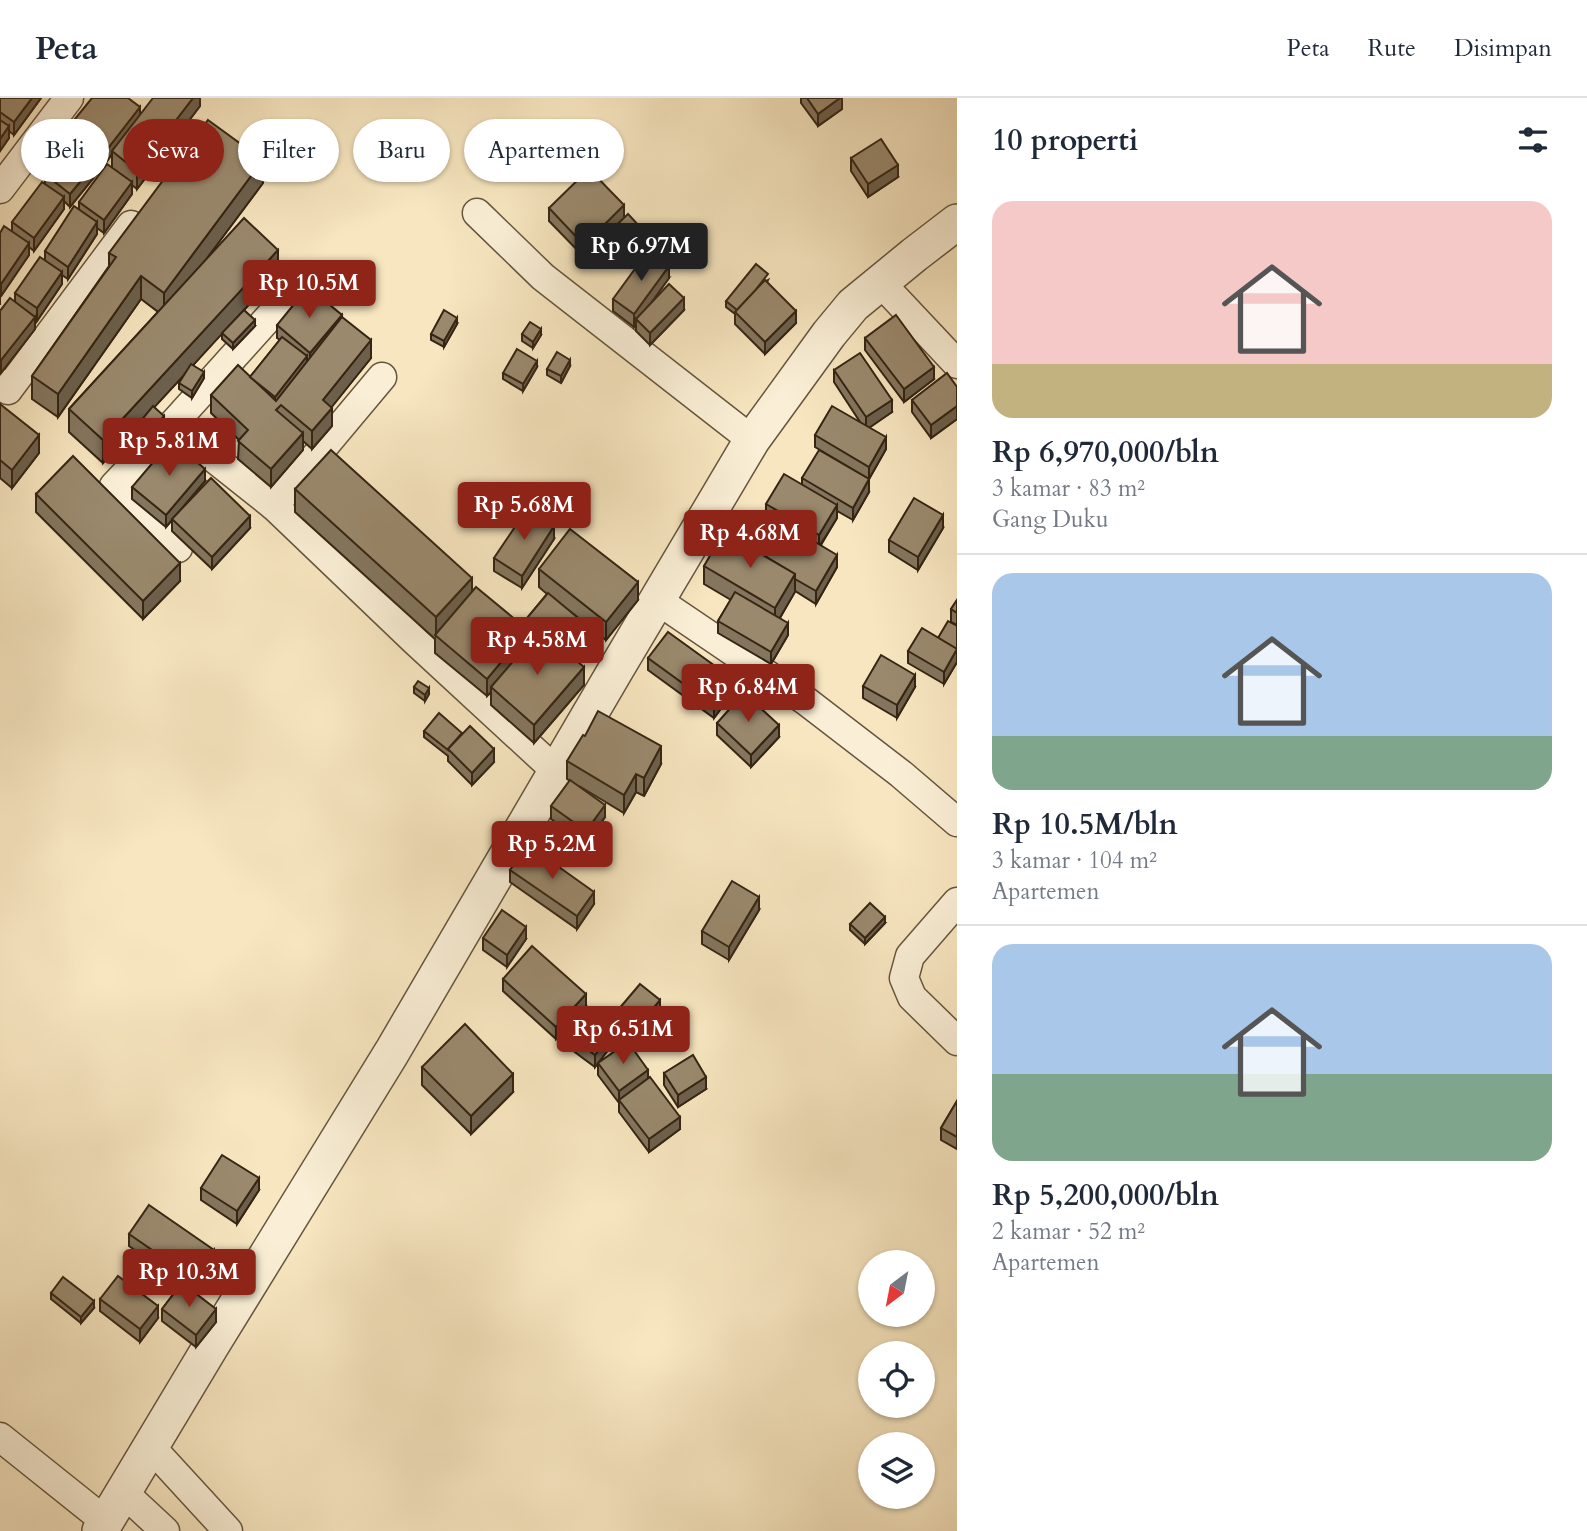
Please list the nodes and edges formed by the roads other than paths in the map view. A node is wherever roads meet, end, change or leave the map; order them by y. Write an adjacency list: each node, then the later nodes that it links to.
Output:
1 (69, 98): 2 (street)
2 (0, 189)
3 (147, 204): 10 (street)
4 (477, 213): 12 (street)
5 (957, 222): 6 (street)
6 (881, 283): 8 (street); 12 (street)
7 (280, 305): 11 (street)
8 (957, 364)
9 (382, 377): 13 (street)
10 (0, 383)
11 (172, 425): 13 (street); 14 (street)
12 (752, 440): 15 (street)
13 (274, 506): 16 (street)
14 (178, 548)
15 (657, 600): 16 (street); 17 (street)
16 (556, 771): 21 (street)
17 (957, 822)
18 (957, 902): 19 (street)
19 (957, 1041)
20 (0, 1437): 22 (street)
21 (150, 1446): 22 (street); 24 (street)
22 (109, 1515): 23 (street)
23 (165, 1531)
24 (228, 1531)

